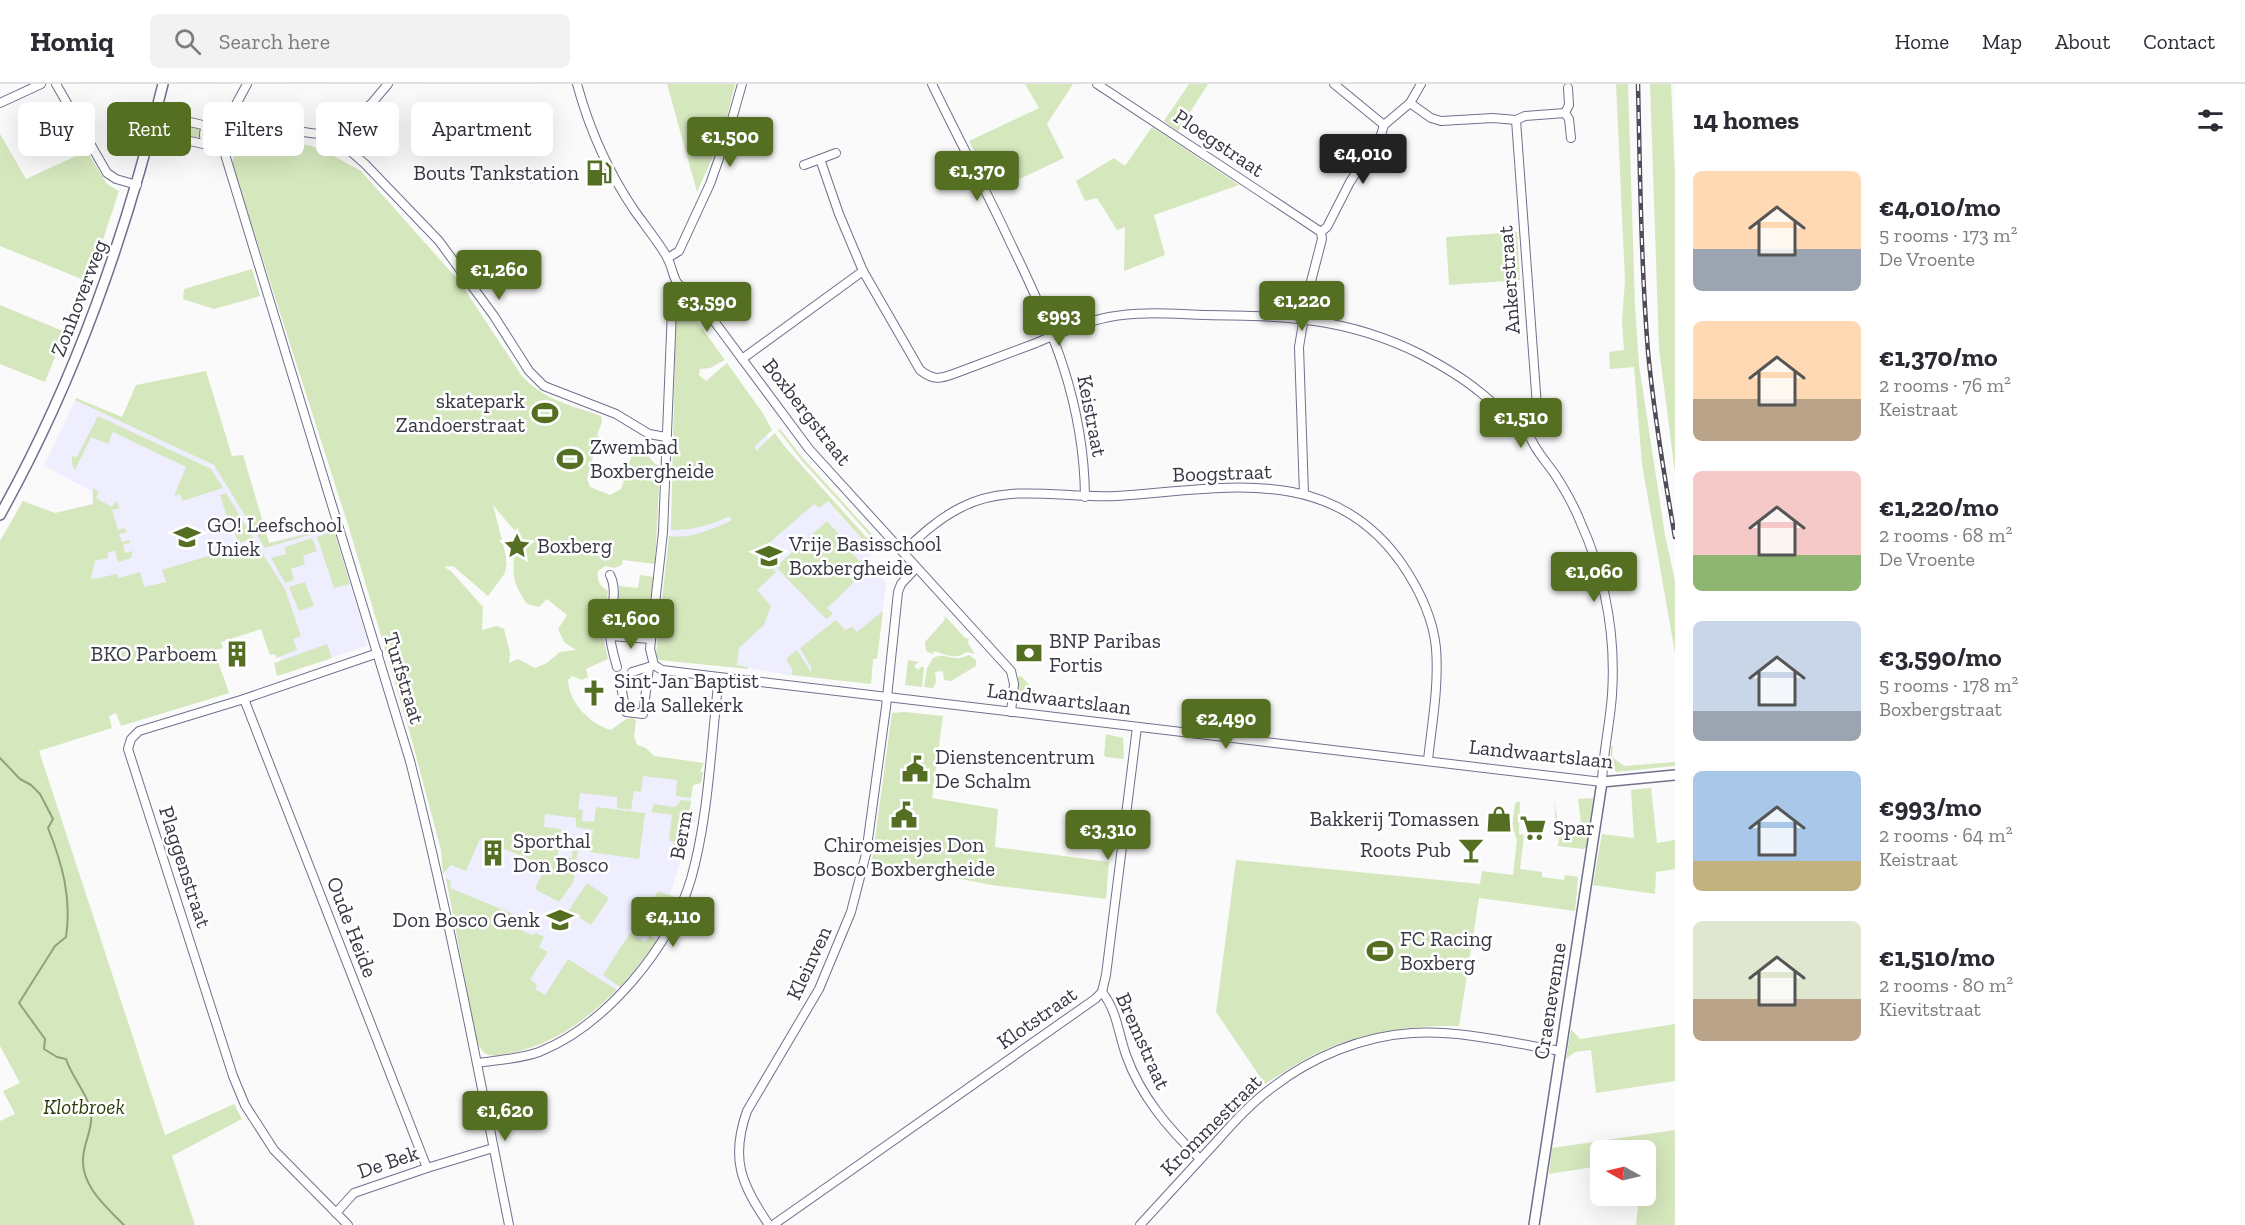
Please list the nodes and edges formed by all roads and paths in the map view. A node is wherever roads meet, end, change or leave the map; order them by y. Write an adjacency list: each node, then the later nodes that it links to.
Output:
1 (41, 84): 16 (street)
2 (56, 84): 28 (street)
3 (164, 84): 13 (street, Zonhoverweg)
4 (247, 84): 14 (street)
5 (388, 84): 15 (street)
6 (577, 84): 30 (street, Boxbergstraat)
7 (742, 84): 30 (street)
8 (932, 84): 34 (street, Keistraat)
9 (1097, 84): 29 (street, Ploegstraat)
10 (1334, 84): 20 (street)
11 (1421, 84): 17 (street)
12 (1568, 88): 18 (street)
13 (159, 102)
14 (237, 102)
15 (373, 102)
16 (0, 103)
17 (1410, 103): 19 (street); 20 (street)
18 (1565, 113): 19 (street); 21 (street)
19 (1516, 120): 36 (street, Ankerstraat)
20 (1384, 125): 29 (street)
21 (1571, 138)
22 (836, 153): 26 (street)
23 (144, 156): 28 (street, Zonhoverweg)
24 (226, 156): 46 (street, Turfstraat)
25 (355, 156): 37 (street)
26 (820, 159): 27 (street); 31 (street)
27 (804, 165)
28 (136, 185): 40 (street, Zonhoverweg)
29 (1322, 232): 33 (street)
30 (668, 258): 32 (street, Boxbergstraat)
31 (863, 271): 34 (street); 35 (street)
32 (680, 288): 35 (street, Boxbergstraat); 37 (street)
33 (1303, 319): 34 (street); 36 (street); 38 (street)
34 (1054, 336): 39 (street, Keistraat)
35 (742, 359): 41 (street, Boxbergstraat)
36 (1529, 434): 58 (street)
37 (666, 437): 45 (street)
38 (1304, 494): 39 (street, Boogstraat); 56 (street, Boogstraat)
39 (1085, 497): 41 (street, Boogstraat)
40 (0, 514)
41 (903, 552): 42 (street, Boxbergstraat)
42 (916, 568): 52 (street, Kleinven); 54 (street, Boxbergstraat)
43 (610, 575): 44 (street)
44 (610, 636): 45 (street); 48 (street)
45 (651, 639): 47 (street)
46 (378, 653): 53 (street, Plaggenstraat); 61 (street, Turfstraat)
47 (651, 666): 49 (street); 50 (street, Landwaartslaan); 51 (street)
48 (617, 667)
49 (632, 672)
50 (720, 677): 52 (street, Landwaartslaan); 61 (street, Berm)
51 (620, 681)
52 (887, 696): 54 (street, Landwaartslaan); 68 (street, Kleinven)
53 (244, 699): 64 (street, Oude Heide); 65 (street, Plaggenstraat)
54 (1011, 712): 55 (street, Landwaartslaan)
55 (1137, 727): 56 (street, Landwaartslaan); 59 (street, Klotstraat)
56 (1428, 760): 58 (street, Landwaartslaan)
57 (1675, 775): 58 (street, Landwaartslaan)
58 (1602, 782): 60 (street, Craenevenne)
59 (1102, 992): 63 (street, Bremstraat); 68 (street, Klotstraat)
60 (1561, 1051): 63 (street, Krommestraat); 70 (street, Craenevenne)
61 (477, 1063): 62 (street, Turfstraat)
62 (493, 1148): 64 (street, De Bek); 67 (street, Turfstraat)
63 (1200, 1159): 69 (street, Krommestraat)
64 (427, 1168): 65 (street, De Bek)
65 (336, 1213): 66 (street, Plaggenstraat)
66 (348, 1225)
67 (509, 1225)
68 (771, 1225)
69 (1140, 1225)
70 (1534, 1225)

